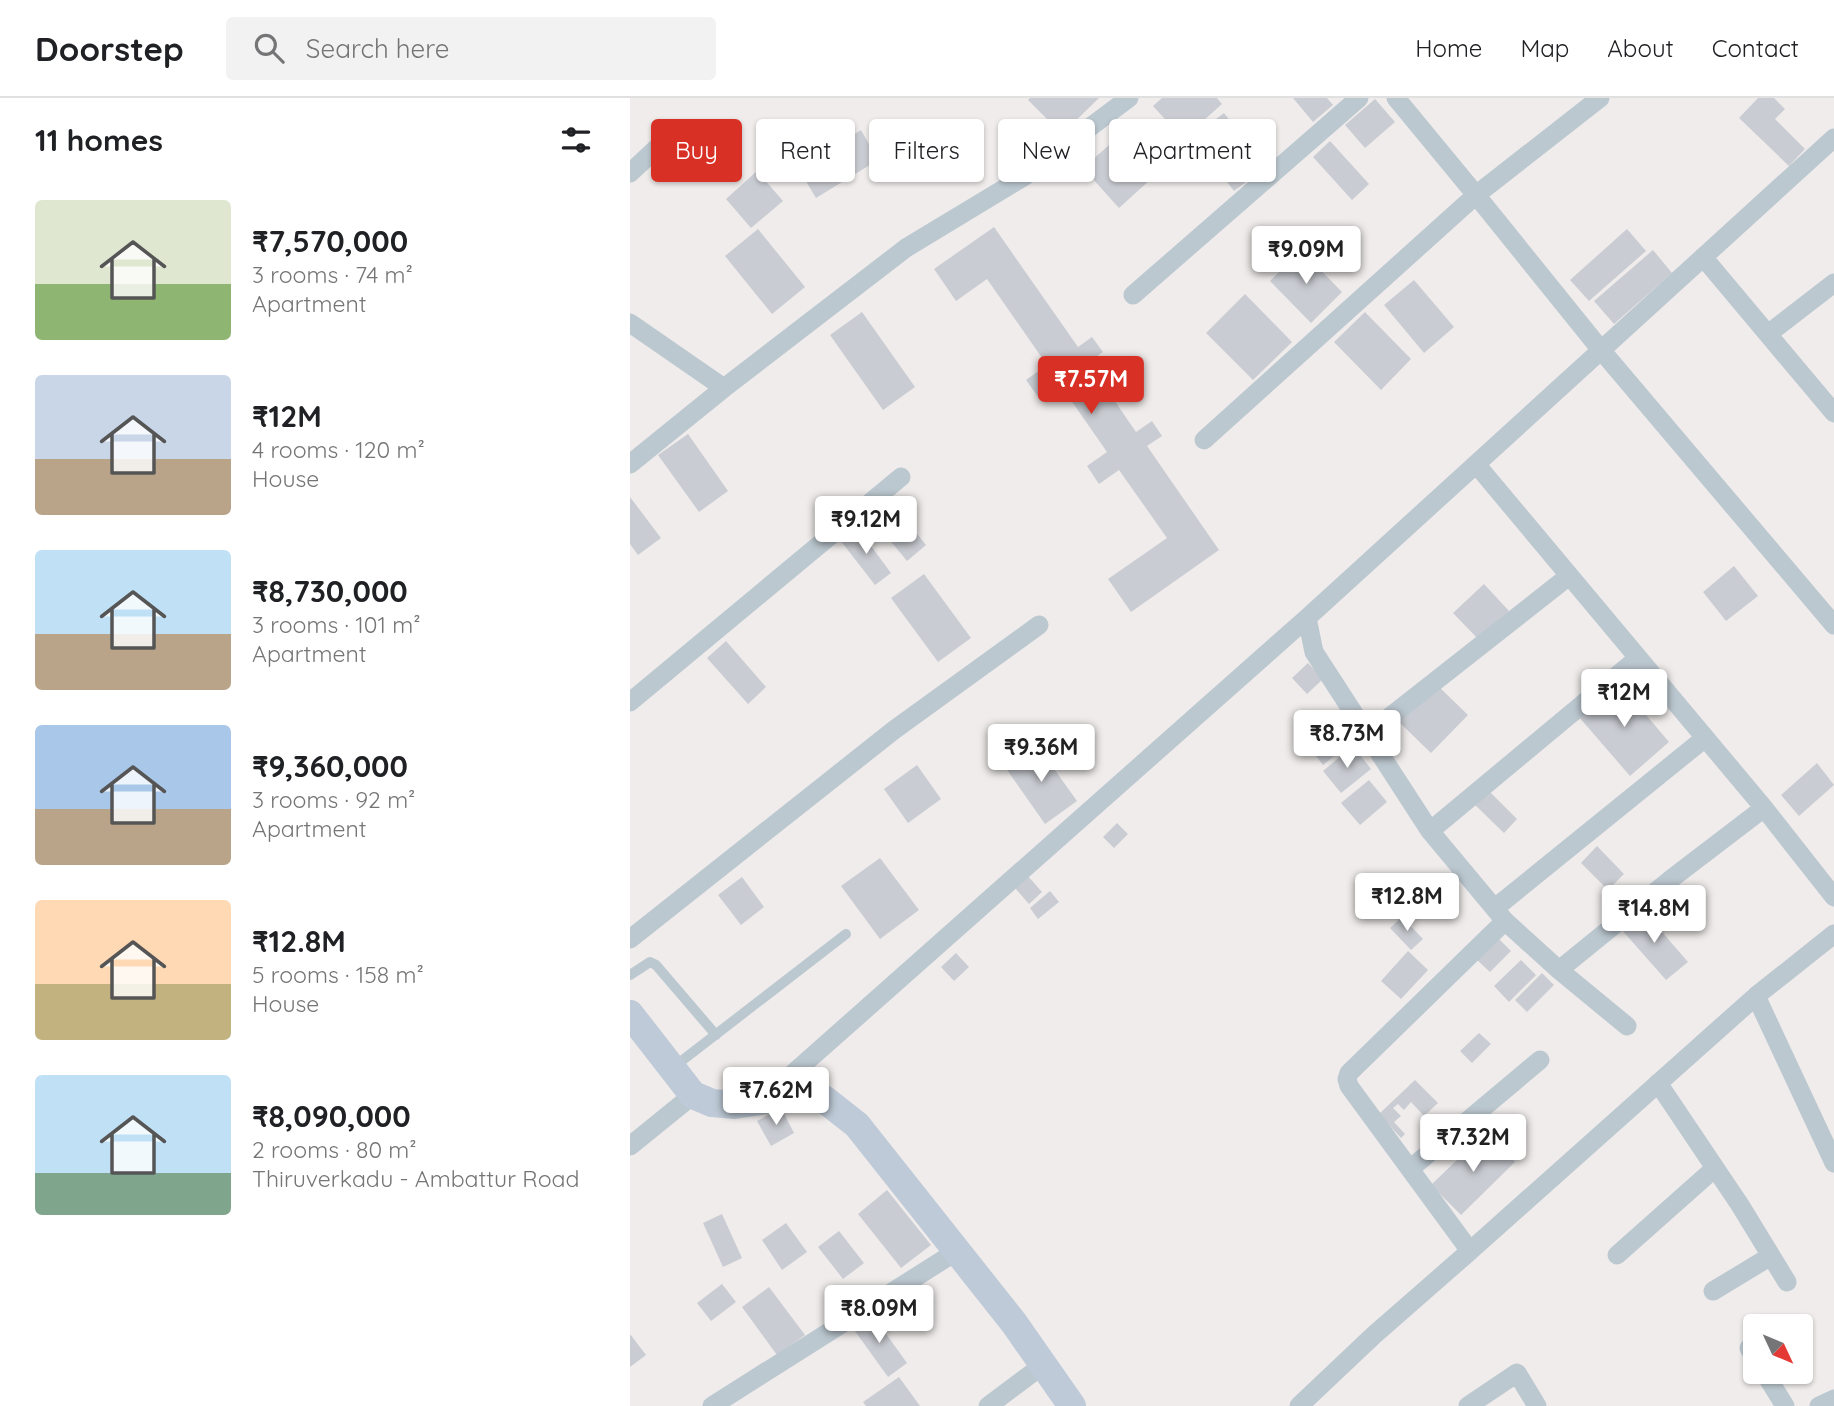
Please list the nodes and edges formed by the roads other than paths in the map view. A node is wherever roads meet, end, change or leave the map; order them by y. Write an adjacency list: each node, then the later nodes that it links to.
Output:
1 (1129, 98): 15 (street)
2 (1360, 98): 11 (street)
3 (1396, 98): 8 (street)
4 (1600, 98): 8 (street)
5 (1834, 138): 9 (street)
6 (651, 153): 7 (street)
7 (630, 173)
8 (1476, 195): 14 (street); 17 (street)
9 (1703, 257): 13 (street); 14 (street)
10 (1834, 283): 13 (street)
11 (1133, 295)
12 (630, 323): 15 (street)
13 (1769, 334): 16 (street)
14 (1601, 350): 19 (street); 24 (street)
15 (724, 388): 18 (street)
16 (1834, 413)
17 (1204, 440)
18 (630, 464)
19 (1476, 464): 21 (street); 22 (street)
20 (901, 477): 26 (street)
21 (1569, 576): 25 (street); 27 (street)
22 (1307, 618): 27 (street); 46 (street)
23 (1039, 625): 35 (street)
24 (1834, 625)
25 (1638, 657): 28 (street); 30 (street)
26 (630, 702)
27 (1368, 734): 30 (street)
28 (1705, 737): 29 (street); 32 (street)
29 (1765, 808): 31 (street); 36 (street)
30 (1430, 831): 32 (street)
31 (1834, 897)
32 (1500, 914): 36 (street); 50 (street)
33 (846, 933): 41 (lane)
34 (1834, 934): 38 (street)
35 (630, 939)
36 (1559, 970): 40 (street)
37 (630, 975): 41 (lane)
38 (1756, 996): 44 (street); 48 (street)
39 (630, 1014): 43 (main road)
40 (1627, 1026)
41 (716, 1035): 43 (lane)
42 (1540, 1059): 50 (street)
43 (672, 1069): 45 (main road)
44 (1658, 1083): 49 (street); 52 (street)
45 (693, 1095): 46 (main road); 47 (street)
46 (762, 1101): 51 (main road)
47 (630, 1146)
48 (1832, 1152)
49 (1715, 1168): 53 (street); 54 (street)
50 (1410, 1169): 52 (street)
51 (957, 1251): 57 (main road); 60 (street)
52 (1470, 1251): 63 (street)
53 (1617, 1255)
54 (1771, 1256): 55 (street); 56 (street)
55 (1787, 1282)
56 (1713, 1291)
57 (1043, 1365): 61 (street); 62 (main road)
58 (1771, 1384): 66 (street)
59 (1834, 1399): 67 (street)
60 (712, 1406)
61 (988, 1406)
62 (1072, 1406)
63 (1299, 1406)
64 (1468, 1406): 65 (street)
65 (1537, 1406)
66 (1785, 1406)
67 (1819, 1406)

